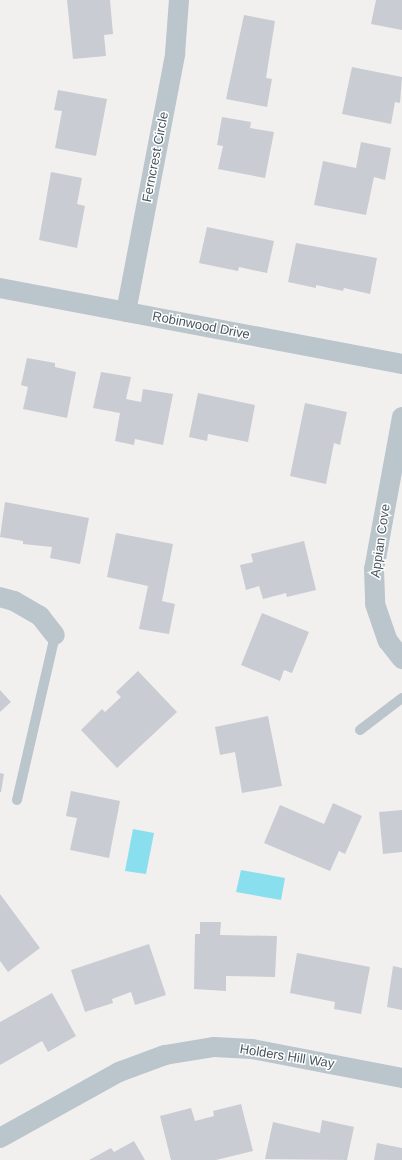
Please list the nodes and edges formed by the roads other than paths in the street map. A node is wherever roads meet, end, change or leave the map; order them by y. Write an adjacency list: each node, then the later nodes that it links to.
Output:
1 (179, 0): 3 (street, Ferncrest Circle)
2 (0, 288): 3 (street, Robinwood Drive)
3 (126, 312): 4 (street, Robinwood Drive)
4 (402, 364)
5 (402, 417): 8 (street, Appian Cove)
6 (0, 597): 7 (street)
7 (55, 635): 11 (lane)
8 (402, 659)
9 (402, 698): 10 (lane)
10 (360, 730)
11 (17, 800)
12 (402, 1078): 13 (street, Holders Hill Way)
13 (0, 1138)

